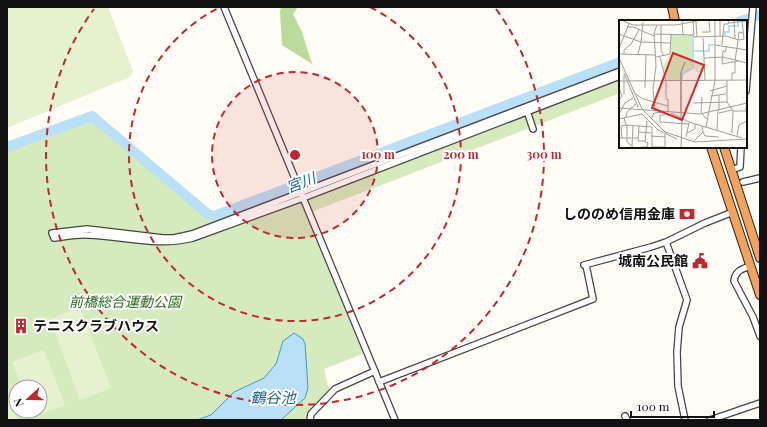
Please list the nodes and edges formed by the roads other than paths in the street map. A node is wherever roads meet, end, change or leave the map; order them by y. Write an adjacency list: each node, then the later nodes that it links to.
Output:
1 (224, 7): 17 (street)
2 (672, 7): 4 (highway)
3 (753, 8): 5 (street)
4 (675, 20)
5 (749, 29): 6 (street)
6 (747, 70)
7 (619, 71): 9 (street)
8 (619, 76): 9 (street)
9 (526, 110): 10 (street); 17 (street)
10 (533, 129)
11 (711, 148): 18 (highway)
12 (724, 148): 14 (highway)
13 (741, 148): 14 (street)
14 (731, 170): 20 (highway)
15 (760, 178): 16 (street)
16 (743, 182)
17 (301, 193): 17 (street); 24 (street)
18 (733, 212): 19 (street); 21 (highway)
19 (666, 242): 25 (street); 29 (street)
20 (760, 258)
21 (750, 266): 22 (highway); 23 (street)
22 (760, 295)
23 (760, 336)
24 (375, 371): 25 (street); 27 (street)
25 (379, 382): 28 (street)
26 (760, 403): 30 (street)
27 (310, 420)
28 (395, 420)
29 (685, 420)
30 (710, 420)

